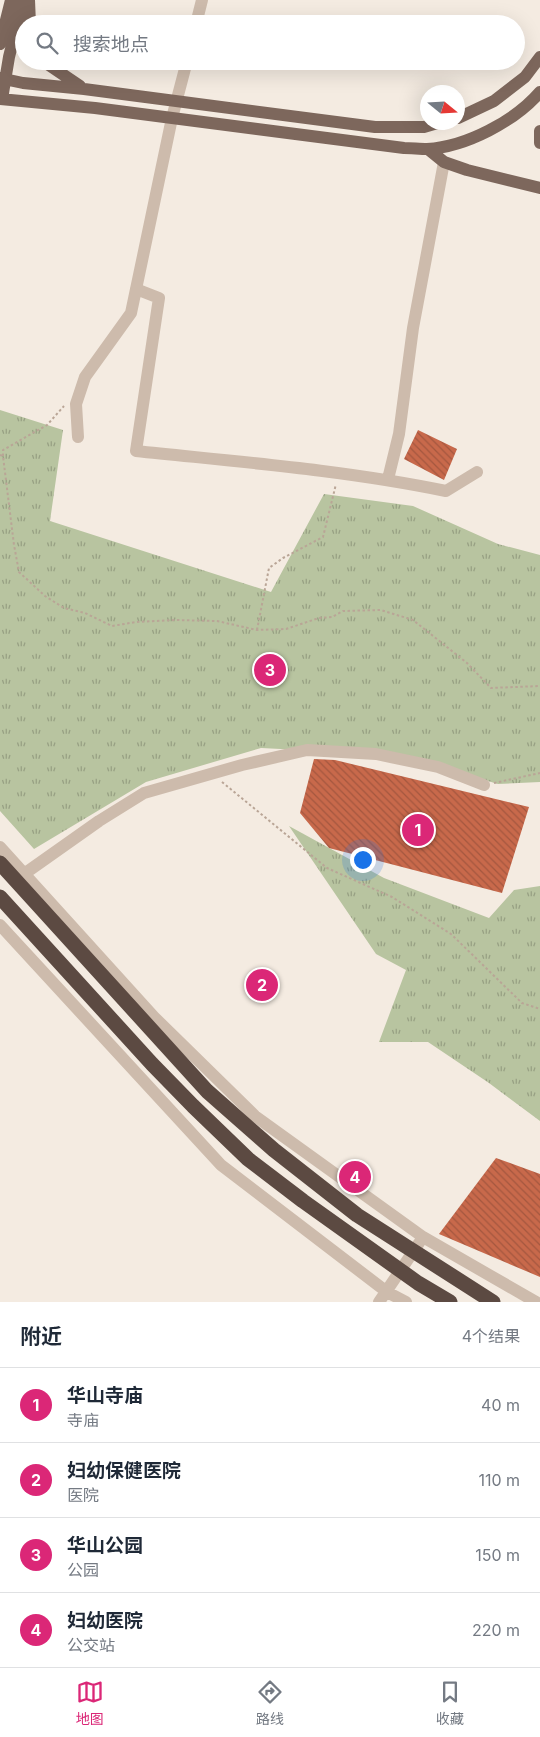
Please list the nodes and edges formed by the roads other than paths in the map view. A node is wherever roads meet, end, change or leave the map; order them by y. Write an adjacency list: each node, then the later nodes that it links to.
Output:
1 (24, 0): 5 (main road)
2 (29, 0): 6 (main road)
3 (202, 0): 7 (street)
4 (10, 2): 8 (main road); 10 (main road)
5 (20, 15)
6 (30, 15)
7 (198, 15)
8 (0, 20)
9 (15, 34): 14 (main road)
10 (0, 44)
11 (540, 57): 19 (main road)
12 (55, 70): 15 (main road)
13 (185, 70): 18 (street)
14 (3, 78): 15 (main road); 17 (main road)
15 (84, 89): 18 (main road)
16 (540, 92): 24 (main road)
17 (1, 99): 20 (main road)
18 (178, 101): 20 (street); 21 (main road)
19 (465, 115)
20 (172, 118): 24 (main road); 27 (street)
21 (420, 127)
22 (540, 131): 23 (main road)
23 (540, 143)
24 (428, 149): 25 (main road)
25 (444, 162): 26 (main road); 30 (street)
26 (540, 188)
27 (136, 289): 28 (street); 30 (street)
28 (78, 437)
29 (477, 472): 30 (street)
30 (388, 479)
31 (484, 786): 34 (street)
32 (0, 847): 34 (street)
33 (0, 863): 38 (highway)
34 (24, 874): 37 (street)
35 (0, 897): 39 (highway)
36 (0, 926): 40 (street)
37 (423, 1237): 38 (street); 44 (street)
38 (413, 1252): 39 (street); 43 (highway)
39 (401, 1270): 40 (street); 42 (highway)
40 (383, 1297): 41 (street)
41 (406, 1302)
42 (450, 1302)
43 (493, 1302)
44 (536, 1302)

